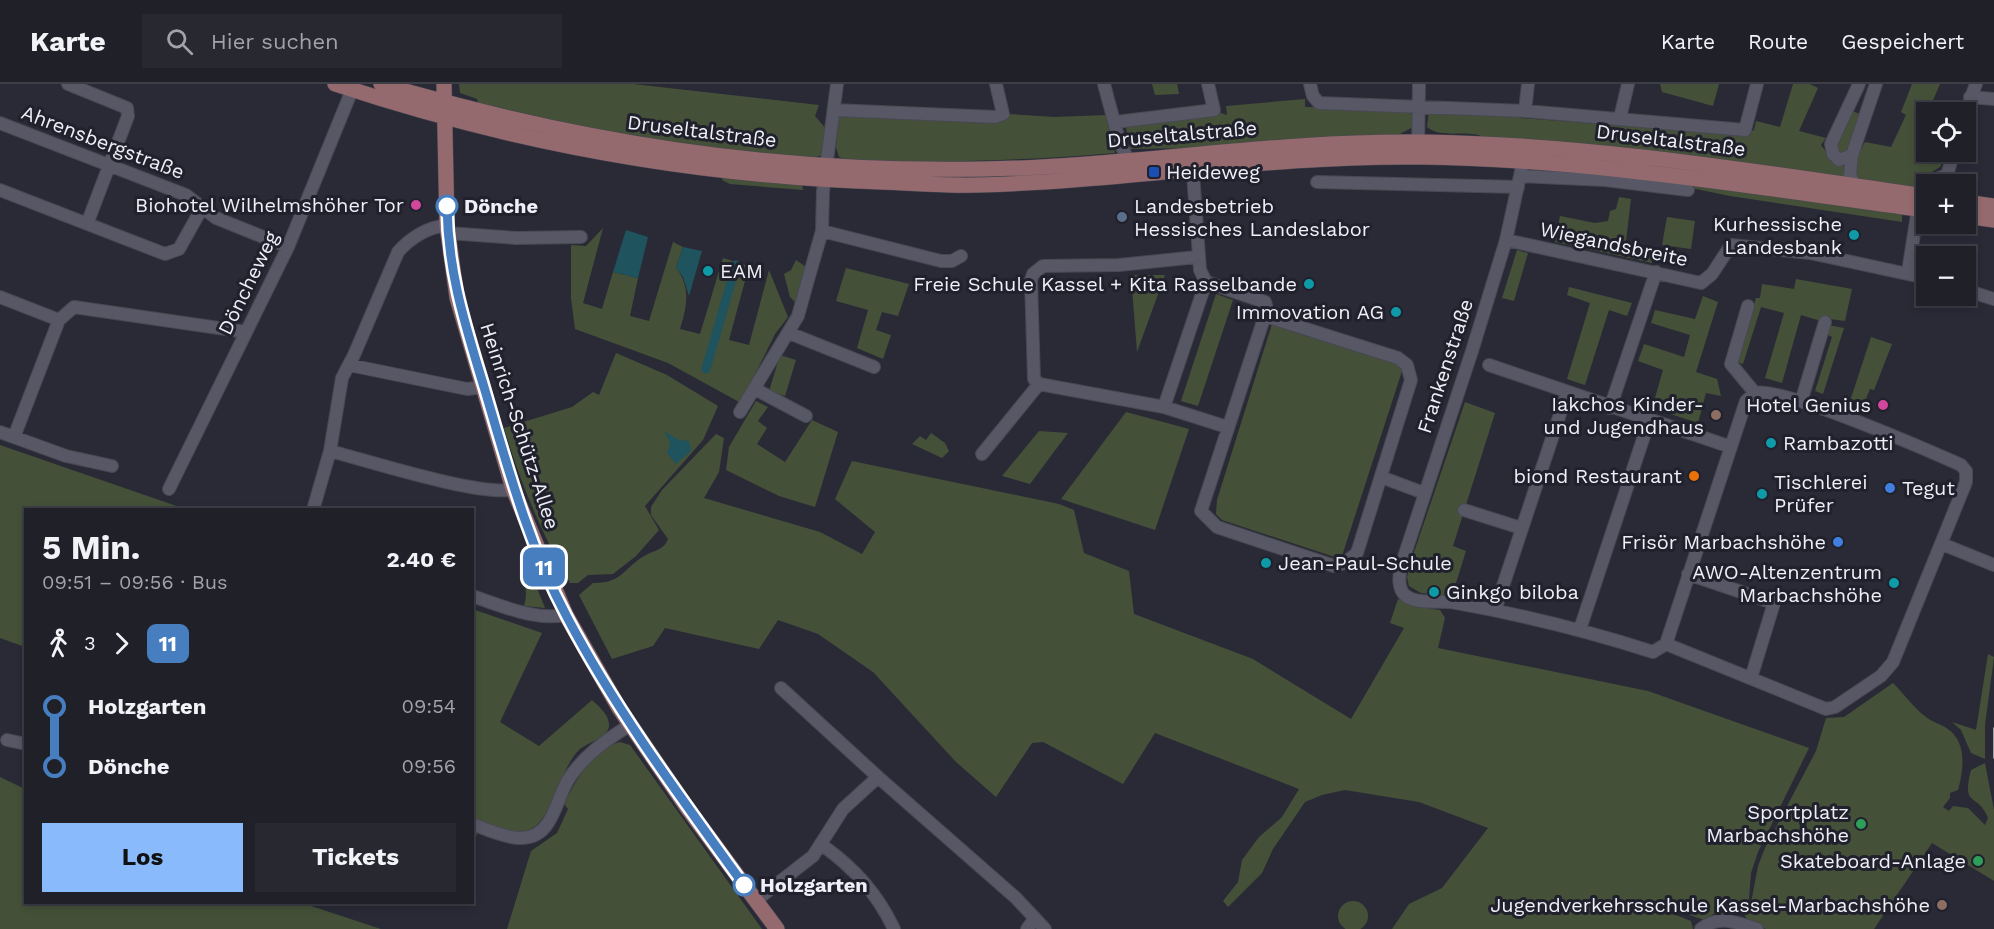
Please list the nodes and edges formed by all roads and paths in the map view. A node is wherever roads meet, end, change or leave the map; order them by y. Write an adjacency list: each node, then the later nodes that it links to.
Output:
1 (68, 84): 33 (street)
2 (335, 84): 17 (main road, Druseltalstraße)
3 (381, 84): 23 (main road, Druseltalstraße)
4 (444, 84): 23 (main road, Heinrich-Schütz-Allee)
5 (837, 84): 22 (street)
6 (996, 84): 22 (street)
7 (1104, 84): 26 (street)
8 (1208, 84): 26 (street)
9 (1310, 84): 21 (street, Druseltalstraße)
10 (1419, 84): 21 (street)
11 (1528, 84): 24 (street)
12 (1628, 84): 25 (street)
13 (1757, 84): 25 (street, Druseltalstraße)
14 (1859, 84): 30 (street)
15 (1876, 84): 30 (street)
16 (1976, 84): 18 (street)
17 (352, 90): 23 (main road, Druseltalstraße); 53 (street, Döncheweg)
18 (1970, 97): 19 (street); 20 (street)
19 (1994, 99)
20 (1969, 102)
21 (1418, 106): 24 (street, Druseltalstraße); 28 (street)
22 (834, 110): 34 (street)
23 (445, 111): 34 (main road, Druseltalstraße); 48 (main road, Heinrich-Schütz-Allee)
24 (1525, 111): 25 (street, Druseltalstraße)
25 (1620, 118)
26 (1116, 122): 31 (street)
27 (0, 123): 33 (street, Ahrensbergstraße)
28 (1418, 149): 29 (main road, Druseltalstraße); 32 (main road, Druseltalstraße)
29 (1525, 153): 36 (street, Frankenstraße); 37 (main road, Druseltalstraße); 41 (main road, Druseltalstraße)
30 (1852, 155): 37 (street)
31 (1128, 159): 32 (main road, Druseltalstraße); 34 (main road, Druseltalstraße)
32 (1192, 161): 34 (main road, Druseltalstraße); 55 (street)
33 (109, 165): 44 (street, Ahrensbergstraße); 47 (street)
34 (826, 174): 49 (street)
35 (1317, 182): 36 (street)
36 (1519, 182): 39 (street); 52 (street, Frankenstraße)
37 (1855, 186): 40 (main road, Druseltalstraße)
38 (0, 190): 47 (street)
39 (1688, 190)
40 (1916, 201)
41 (1916, 202)
42 (1976, 204): 43 (main road)
43 (1994, 206)
44 (202, 208): 47 (street); 53 (street, Ahrensbergstraße)
45 (1976, 218): 46 (main road)
46 (1994, 220)
47 (87, 224)
48 (448, 229): 51 (street); 69 (street); 73 (main road, Heinrich-Schütz-Allee)
49 (822, 231): 54 (street); 68 (street)
50 (1916, 234): 57 (street)
51 (581, 237)
52 (1506, 240): 56 (street, Wiegandsbreite); 93 (street, Frankenstraße)
53 (288, 247): 67 (street, Döncheweg)
54 (961, 256)
55 (1197, 257): 59 (street); 72 (street)
56 (1656, 272): 57 (street, Wiegandsbreite); 79 (street)
57 (1908, 272): 58 (street, Wiegandsbreite)
58 (1916, 275)
59 (1206, 282): 64 (street); 78 (street)
60 (1976, 293): 62 (street)
61 (0, 297): 65 (street)
62 (1994, 298)
63 (1748, 306): 76 (street)
64 (1265, 316): 83 (street); 90 (street)
65 (59, 320): 67 (street); 85 (street)
66 (1825, 322): 77 (street)
67 (246, 332): 91 (street, Döncheweg)
68 (789, 333): 71 (street); 74 (street)
69 (349, 365): 73 (street); 87 (street)
70 (1490, 365): 75 (street)
71 (874, 367)
72 (1039, 384): 78 (street); 88 (street)
73 (484, 387): 92 (main road, Heinrich-Schütz-Allee)
74 (755, 389): 80 (street); 81 (street)
75 (1567, 393): 79 (street); 96 (street)
76 (1755, 393): 77 (street); 86 (street)
77 (1801, 402): 97 (street)
78 (1164, 407): 83 (street)
79 (1610, 408): 82 (street)
80 (740, 412)
81 (806, 416)
82 (1649, 421): 86 (street); 103 (street)
83 (1227, 427): 90 (street)
84 (0, 432): 85 (street)
85 (14, 437): 89 (street)
86 (1731, 447): 99 (street)
87 (330, 451): 92 (street); 94 (street)
88 (982, 454)
89 (112, 466)
90 (1381, 477): 93 (street)
91 (169, 489)
92 (513, 489): 102 (main road, Heinrich-Schütz-Allee)
93 (1424, 493): 101 (street, Frankenstraße)
94 (315, 508)
95 (1464, 510): 96 (street)
96 (1521, 528): 101 (street)
97 (1942, 544): 98 (street); 105 (street)
98 (1994, 565)
99 (1688, 574): 104 (street); 105 (street)
100 (474, 597): 102 (street)
101 (1495, 610): 103 (street)
102 (566, 615): 107 (main road, Heinrich-Schütz-Allee)
103 (1580, 629): 104 (street)
104 (1666, 644): 105 (street)
105 (1750, 678)
106 (789, 692): 110 (street)
107 (630, 725): 111 (street); 113 (main road, Heinrich-Schütz-Allee)
108 (7, 740): 109 (street)
109 (24, 744)
110 (878, 777): 112 (street); 114 (street)
111 (474, 825)
112 (822, 845): 113 (street); 116 (street)
113 (755, 901): 115 (main road, Heinrich-Schütz-Allee)
114 (1035, 918): 117 (street); 118 (street)
115 (777, 929)
116 (894, 929)
117 (1027, 929)
118 (1045, 929)
119 (1701, 929): 120 (street)
120 (1757, 929)

